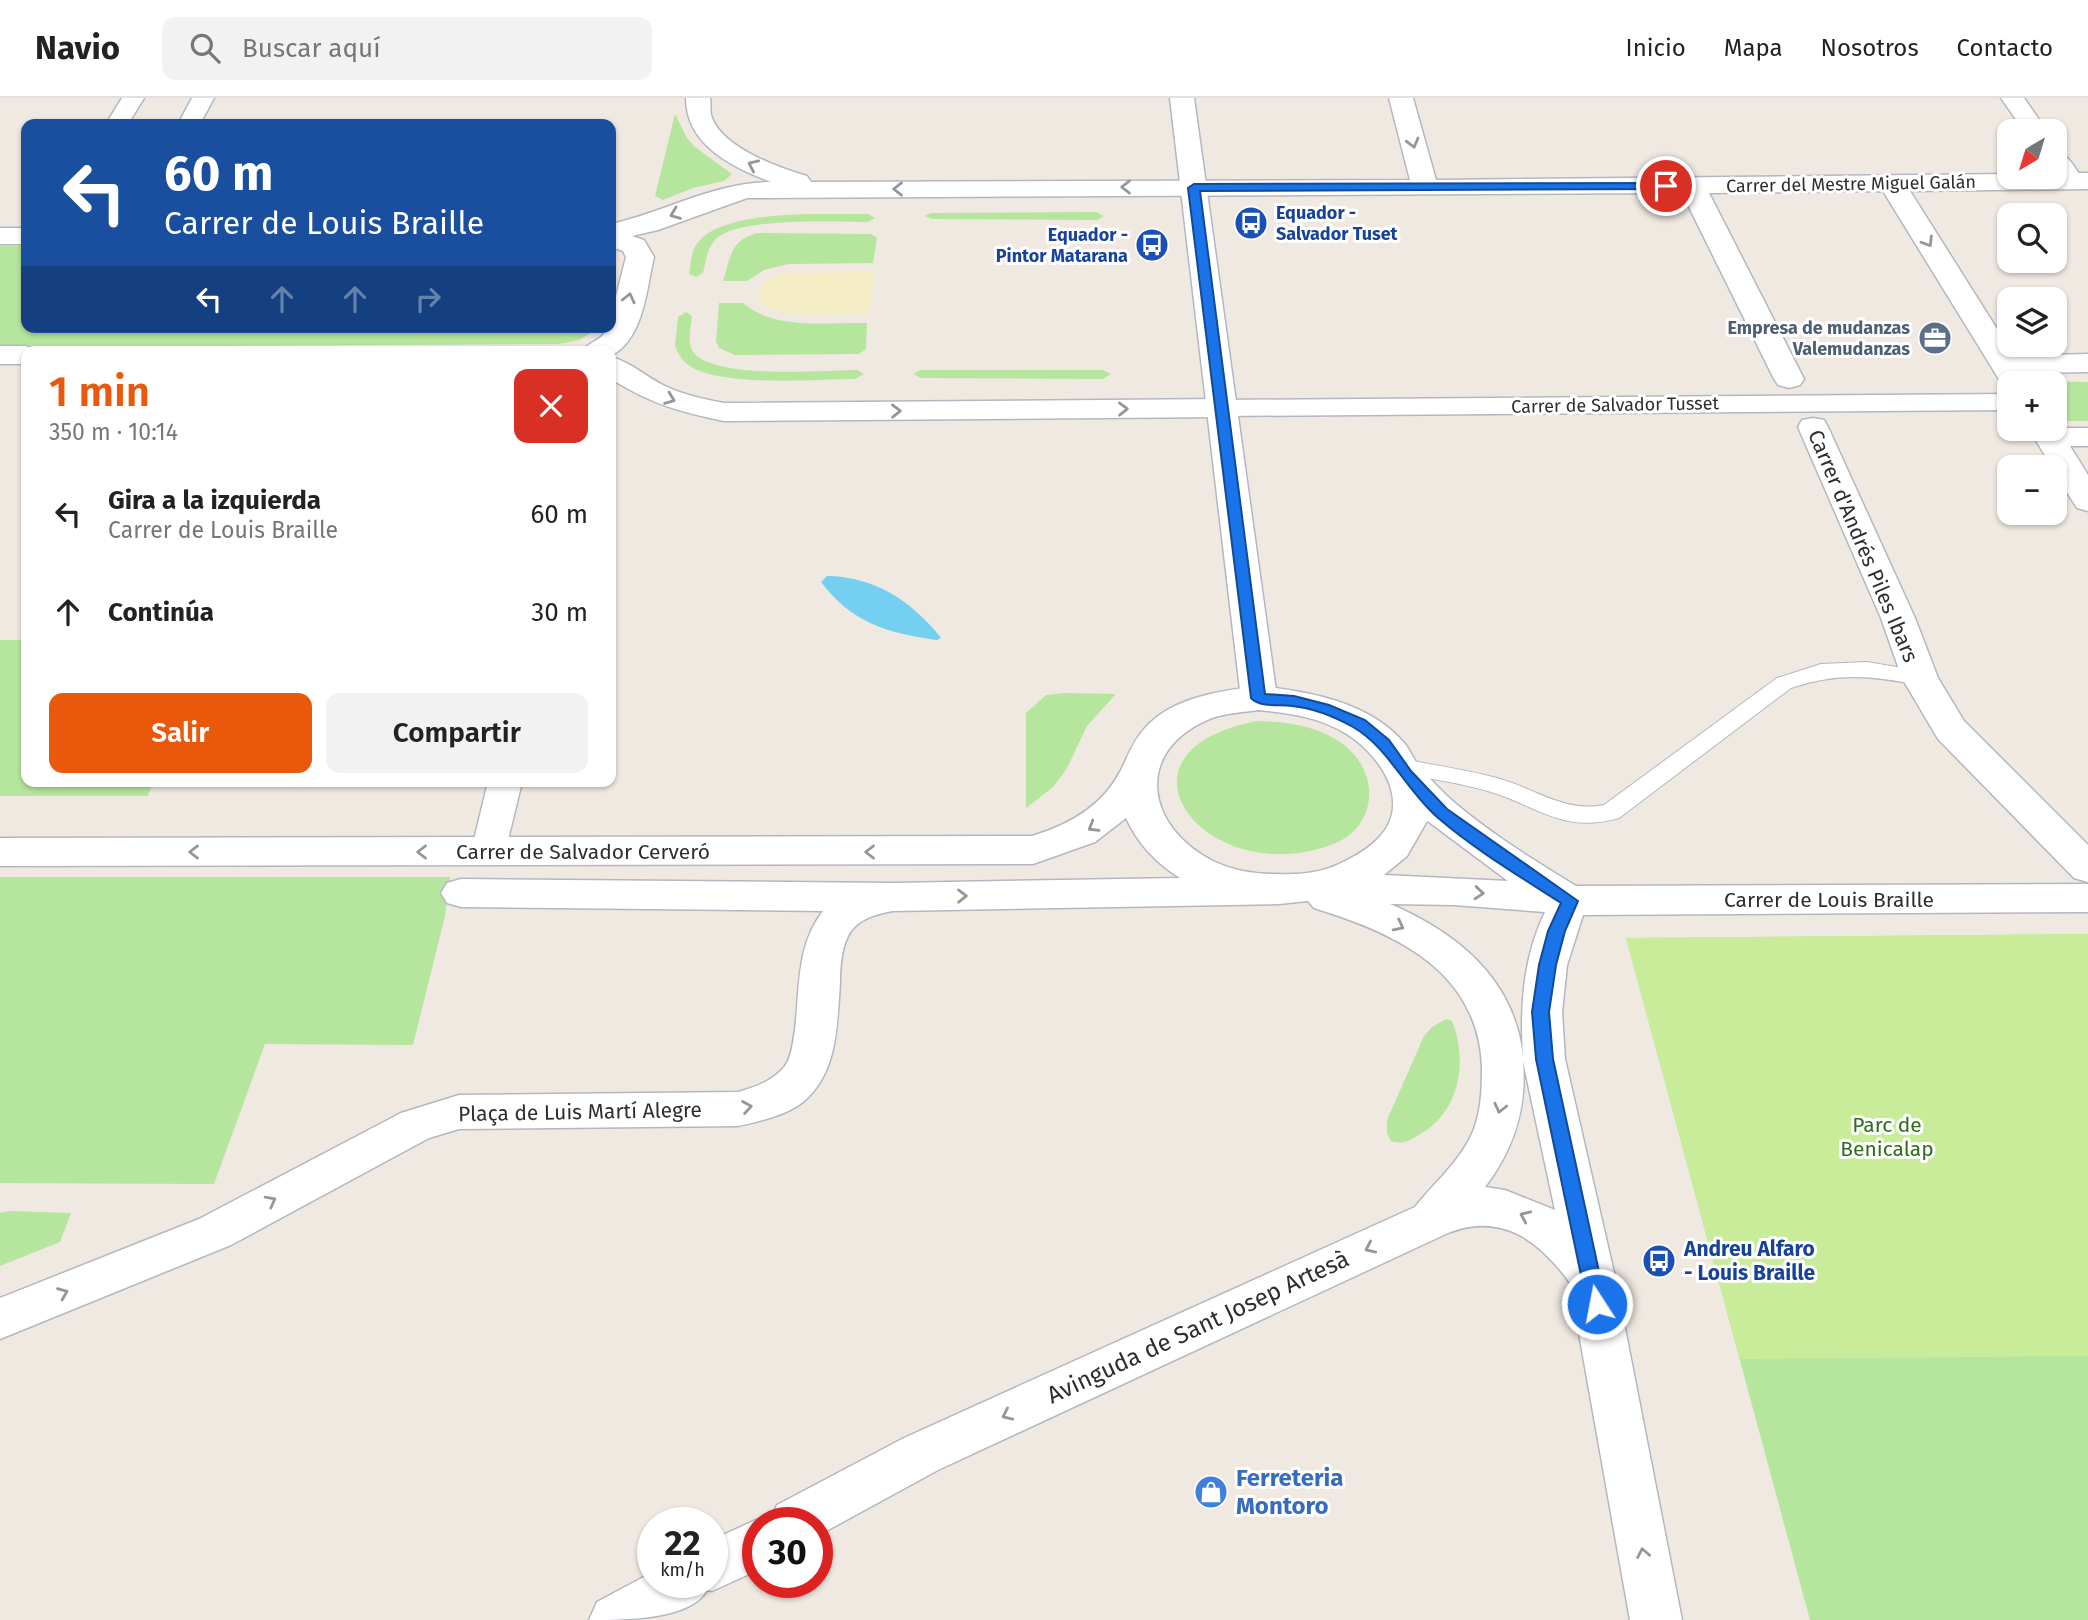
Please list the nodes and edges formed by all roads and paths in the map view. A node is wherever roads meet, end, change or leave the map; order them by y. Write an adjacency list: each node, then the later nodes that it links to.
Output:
1 (133, 98): 7 (street)
2 (203, 98): 8 (street)
3 (698, 98): 16 (street, one-way to 3)
4 (1182, 98): 14 (street)
5 (1401, 98): 15 (street, one-way to 15)
6 (2011, 98): 9 (street)
7 (120, 119)
8 (191, 119)
9 (2027, 119)
10 (2067, 168): 11 (street)
11 (2080, 181): 12 (street, Carrer del Mestre Miguel Galán)
12 (1892, 184): 13 (street, Carrer del Mestre Miguel Galán); 24 (street, one-way to 24)
13 (1692, 186): 15 (street, Carrer del Mestre Miguel Galán); 27 (street, Carrer d'Andrés Piles Ibars)
14 (1194, 188): 15 (street, Carrer del Mestre Miguel Galán); 16 (street, Carrer del Mestre Miguel Galán, one-way to 16); 28 (street)
15 (1425, 188)
16 (842, 189): 17 (street, one-way to 17)
17 (616, 233)
18 (0, 236): 19 (street)
19 (21, 236)
20 (616, 237): 21 (street, one-way to 20)
21 (607, 346)
22 (2088, 363): 25 (street)
23 (616, 369): 28 (street, one-way to 28)
24 (2008, 371)
25 (2031, 371)
26 (1997, 402): 27 (street, Carrer de Salvador Tusset)
27 (1801, 403): 28 (street, Carrer de Salvador Tusset); 33 (street, Carrer d'Andrés Piles Ibars)
28 (1222, 408): 34 (street)
29 (2067, 434): 30 (street)
30 (2088, 436)
31 (2051, 441): 32 (street)
32 (2088, 500)
33 (1920, 678): 35 (lane); 40 (street, Carrer d'Andrés Piles Ibars)
34 (1259, 698): 35 (street); 36 (street)
35 (1404, 770): 41 (street); 45 (street)
36 (1136, 776): 39 (street, Carrer de Salvador Cerveró, one-way to 39); 41 (street)
37 (504, 787): 39 (street)
38 (0, 852): 39 (street, Carrer de Salvador Cerveró, one-way to 38)
39 (488, 852)
40 (2088, 868)
41 (1293, 889): 43 (street, Carrer de Salvador Cerveró, one-way to 41); 45 (street, Carrer de Louis Braille, one-way to 45); 46 (street, one-way to 46)
42 (461, 893): 43 (street, Carrer de Salvador Cerveró)
43 (893, 897): 48 (street, Plaça de Luis Martí Alegre, one-way to 43)
44 (2088, 898): 45 (street, Carrer de Louis Braille)
45 (1570, 901): 47 (street)
46 (1432, 1220): 47 (street, Avinguda de Sant Josep Artesà, one-way to 46); 49 (street, Avinguda de Sant Josep Artesà, one-way to 49)
47 (1592, 1277): 52 (street, one-way to 47)
48 (0, 1319)
49 (823, 1507)
50 (656, 1598): 51 (street)
51 (615, 1620)
52 (1656, 1620)

